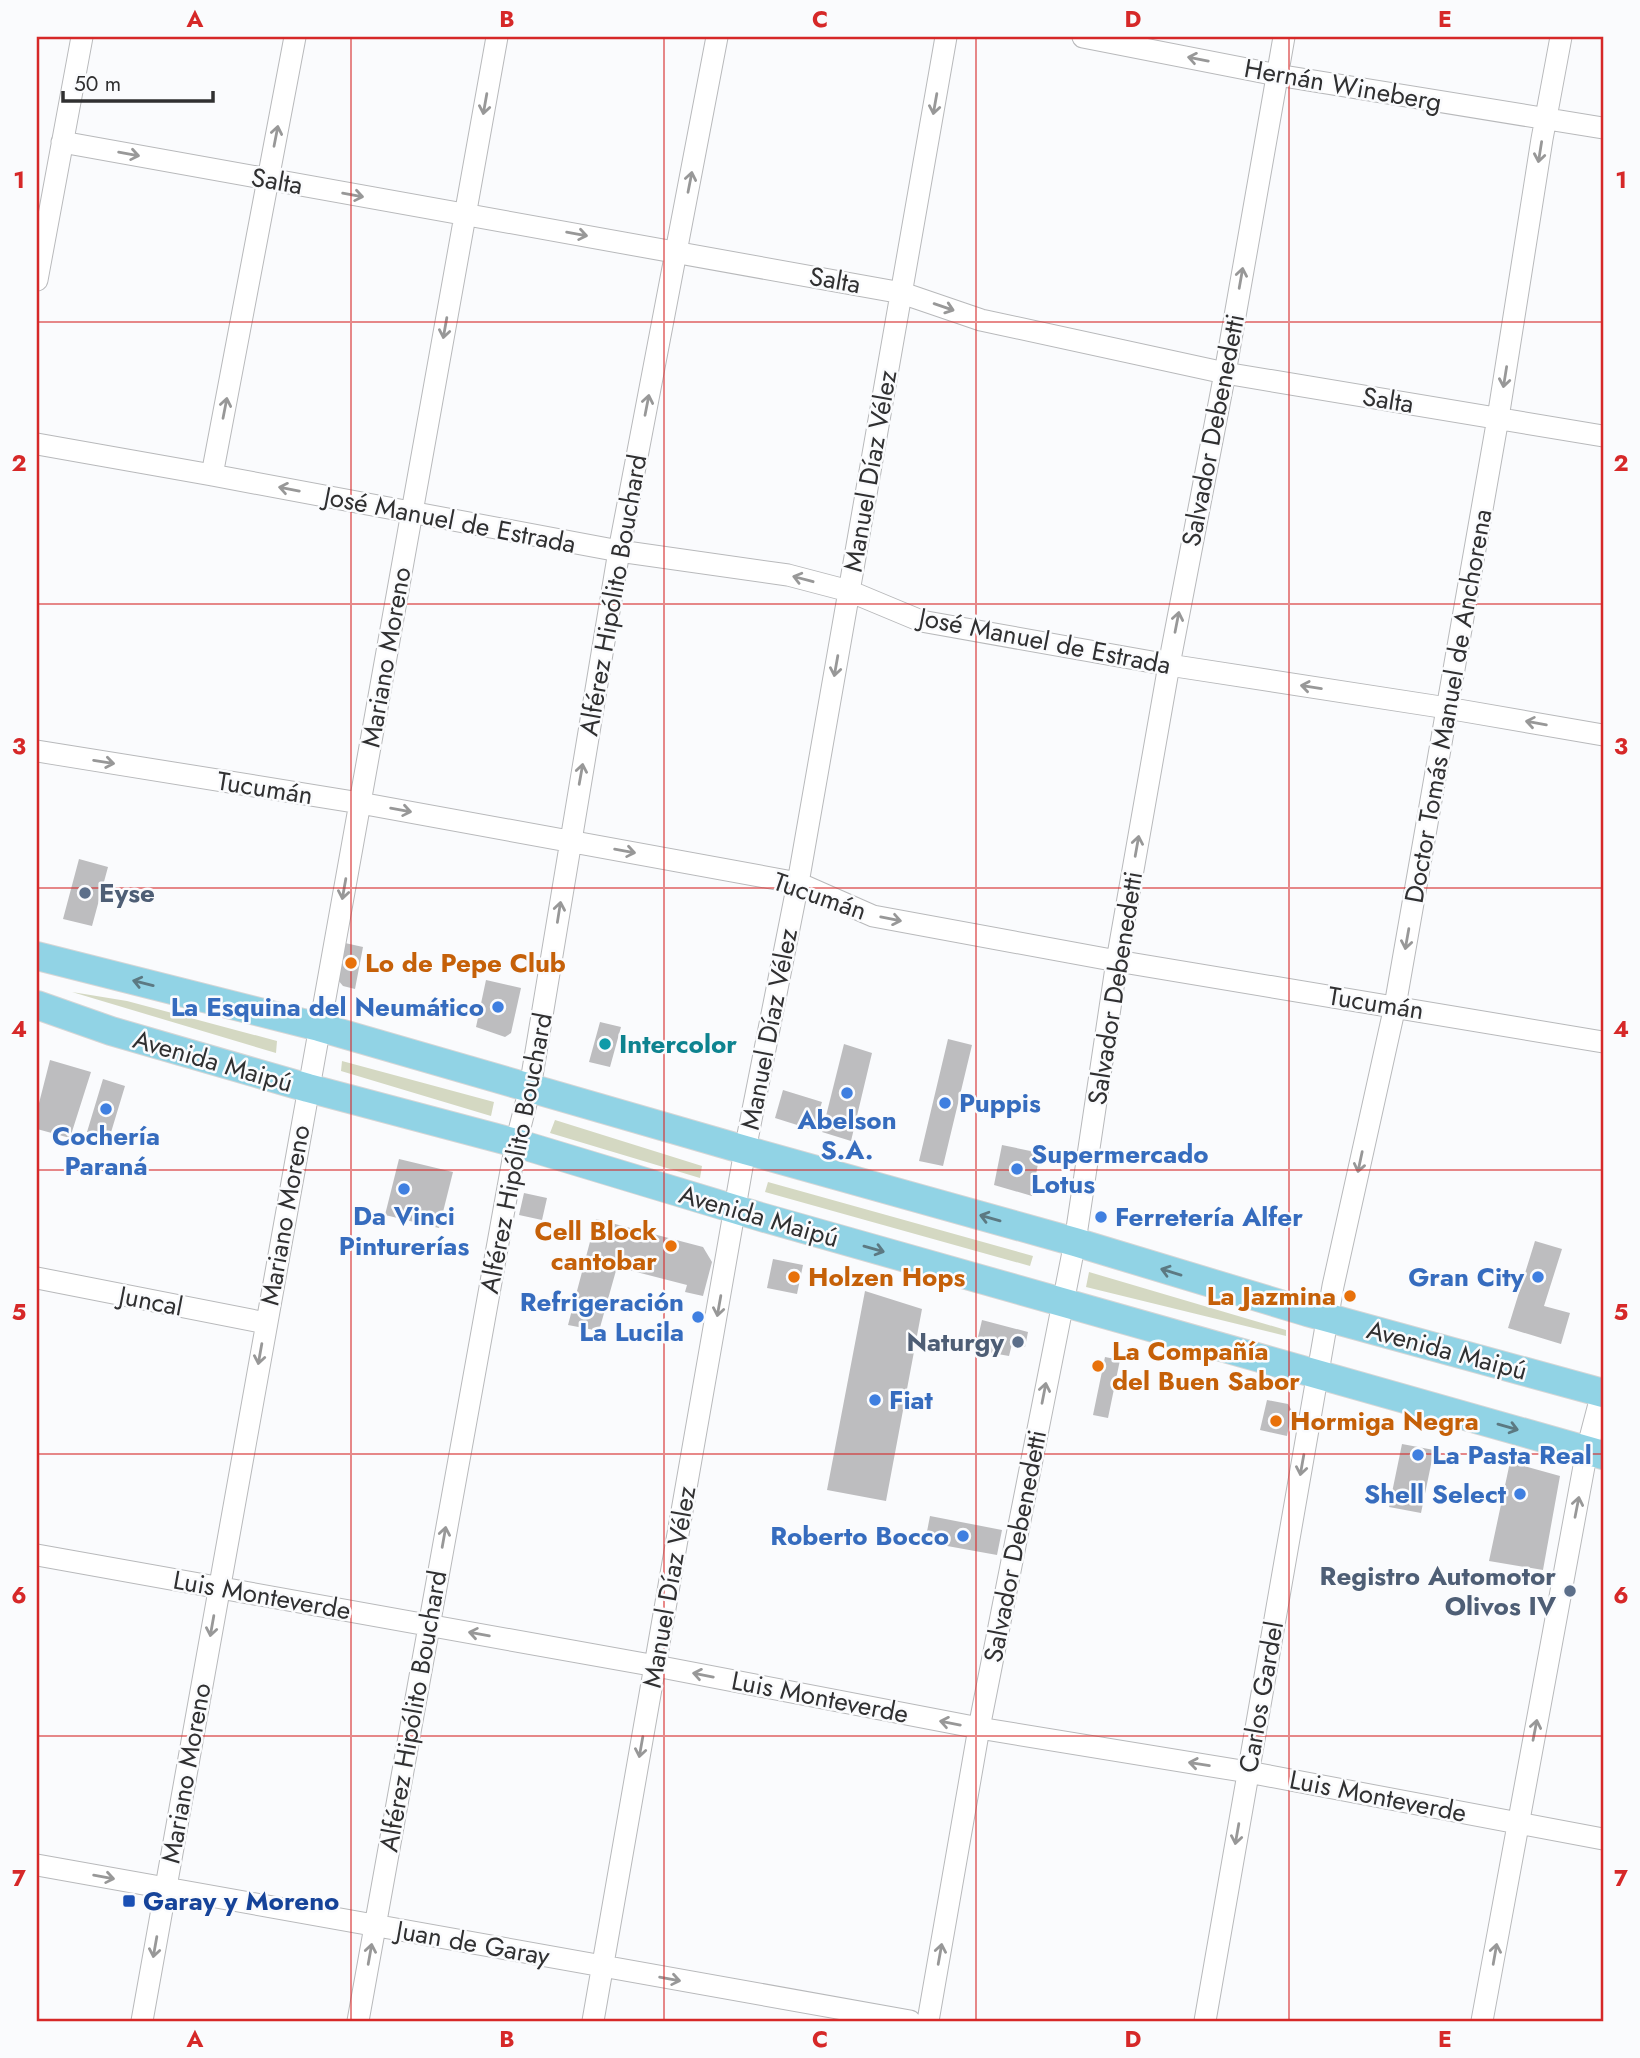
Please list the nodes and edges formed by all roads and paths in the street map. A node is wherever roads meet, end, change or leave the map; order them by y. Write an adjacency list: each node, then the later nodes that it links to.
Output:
1 (82, 37): 12 (street)
2 (295, 37): 13 (street, one-way to 2)
3 (497, 37): 14 (street, Mariano Moreno, one-way to 14)
4 (717, 37): 15 (street, Alférez Hipólito Bouchard, one-way to 4)
5 (946, 37): 17 (street, Manuel Díaz Vélez, one-way to 17)
6 (1083, 37): 9 (street, Hernán Wineberg, one-way to 6)
7 (1284, 37): 9 (street, Salvador Debenedetti)
8 (1561, 37): 10 (street, Doctor Tomás Manuel de Anchorena)
9 (1277, 75): 10 (street, Hernán Wineberg); 18 (street, Salvador Debenedetti, one-way to 9)
10 (1546, 119): 11 (street, Hernán Wineberg); 19 (street, Doctor Tomás Manuel de Anchorena, one-way to 19)
11 (1603, 128)
12 (62, 142): 13 (street, Salta, one-way to 13); 16 (street)
13 (268, 179): 14 (street, Salta, one-way to 14); 22 (street, one-way to 13)
14 (465, 215): 15 (street, Salta, one-way to 15); 23 (street, Mariano Moreno, one-way to 23)
15 (677, 252): 17 (street, Salta); 24 (street, Alférez Hipólito Bouchard, one-way to 15)
16 (37, 280)
17 (902, 293): 18 (street, Salta, one-way to 18); 25 (street, Manuel Díaz Vélez)
18 (1225, 373): 19 (street, Salta); 26 (street, Salvador Debenedetti, one-way to 18)
19 (1499, 418): 20 (street, Salta); 27 (street, Doctor Tomás Manuel de Anchorena)
20 (1603, 436)
21 (37, 444): 22 (street, José Manuel de Estrada)
22 (212, 475): 23 (street, José Manuel de Estrada, one-way to 22)
23 (412, 513): 24 (street, José Manuel de Estrada); 30 (street, Mariano Moreno)
24 (619, 551): 25 (street, José Manuel de Estrada, one-way to 24); 31 (street, Alférez Hipólito Bouchard, one-way to 24)
25 (849, 592): 26 (street, José Manuel de Estrada); 32 (street, Manuel Díaz Vélez, one-way to 32)
26 (1169, 665): 27 (street, José Manuel de Estrada, one-way to 26); 34 (street, Salvador Debenedetti, one-way to 26)
27 (1447, 708): 28 (street, José Manuel de Estrada, one-way to 27); 36 (street, Doctor Tomás Manuel de Anchorena, one-way to 36)
28 (1603, 735)
29 (37, 751): 30 (street, Tucumán, one-way to 30)
30 (360, 803): 31 (street, Tucumán, one-way to 31); 37 (street, Mariano Moreno, one-way to 37)
31 (570, 841): 32 (street, Tucumán, one-way to 32); 40 (street, Alférez Hipólito Bouchard, one-way to 31)
32 (798, 883): 34 (street, Tucumán, one-way to 34); 42 (street, Manuel Díaz Vélez)
33 (37, 956): 37 (main road, Avenida Maipú, one-way to 33)
34 (1118, 961): 36 (street, Tucumán); 44 (street, Salvador Debenedetti)
35 (37, 1005): 39 (main road, Avenida Maipú)
36 (1395, 1006): 38 (street, Tucumán); 47 (street, Doctor Tomás Manuel de Anchorena, one-way to 47)
37 (319, 1027): 39 (street, Mariano Moreno); 40 (main road, Avenida Maipú)
38 (1603, 1042)
39 (307, 1088): 41 (main road, Avenida Maipú); 48 (street, Mariano Moreno)
40 (530, 1088): 41 (street, Alférez Hipólito Bouchard); 42 (main road, Avenida Maipú)
41 (516, 1143): 43 (main road, Avenida Maipú); 54 (street, Alférez Hipólito Bouchard, one-way to 41)
42 (745, 1150): 43 (street, Manuel Díaz Vélez); 44 (main road, Avenida Maipú, one-way to 42)
43 (736, 1209): 46 (main road, Avenida Maipú, one-way to 46); 55 (street, Manuel Díaz Vélez, one-way to 55)
44 (1075, 1242): 46 (street, Salvador Debenedetti); 47 (main road, Avenida Maipú, one-way to 44)
45 (37, 1278): 48 (street, Juncal)
46 (1062, 1302): 49 (main road, Avenida Maipú); 56 (street, Salvador Debenedetti, one-way to 46)
47 (1328, 1318): 49 (street, Doctor Tomás Manuel de Anchorena); 50 (main road, Avenida Maipú)
48 (266, 1324): 53 (street, Mariano Moreno, one-way to 53)
49 (1318, 1373): 51 (main road, Avenida Maipú, one-way to 51); 57 (street, Carlos Gardel, one-way to 57)
50 (1603, 1391): 51 (street)
51 (1595, 1453): 58 (street, one-way to 51)
52 (37, 1555): 53 (street, Luis Monteverde)
53 (219, 1588): 54 (street, Luis Monteverde); 61 (street, Mariano Moreno, one-way to 61)
54 (428, 1625): 55 (street, Luis Monteverde, one-way to 54); 62 (street, Alférez Hipólito Bouchard)
55 (656, 1666): 56 (street, Luis Monteverde, one-way to 55); 63 (street, Manuel Díaz Vélez, one-way to 63)
56 (979, 1728): 57 (street, Luis Monteverde, one-way to 56); 68 (street, Salvador Debenedetti, one-way to 56)
57 (1248, 1772): 58 (street, Luis Monteverde); 69 (street, Carlos Gardel, one-way to 69)
58 (1518, 1823): 59 (street, Luis Monteverde); 70 (street, one-way to 58)
59 (1603, 1839)
60 (37, 1865): 61 (street, Juan de Garay, one-way to 61)
61 (165, 1888): 62 (street, Juan de Garay); 64 (street, Mariano Moreno, one-way to 64)
62 (375, 1926): 63 (street, Juan de Garay); 65 (street, Alférez Hipólito Bouchard, one-way to 62)
63 (603, 1967): 66 (street, Manuel Díaz Vélez); 67 (street, Juan de Garay, one-way to 67)
64 (142, 2021)
65 (358, 2021)
66 (593, 2021)
67 (910, 2021)
68 (928, 2021)
69 (1205, 2021)
70 (1482, 2021)

